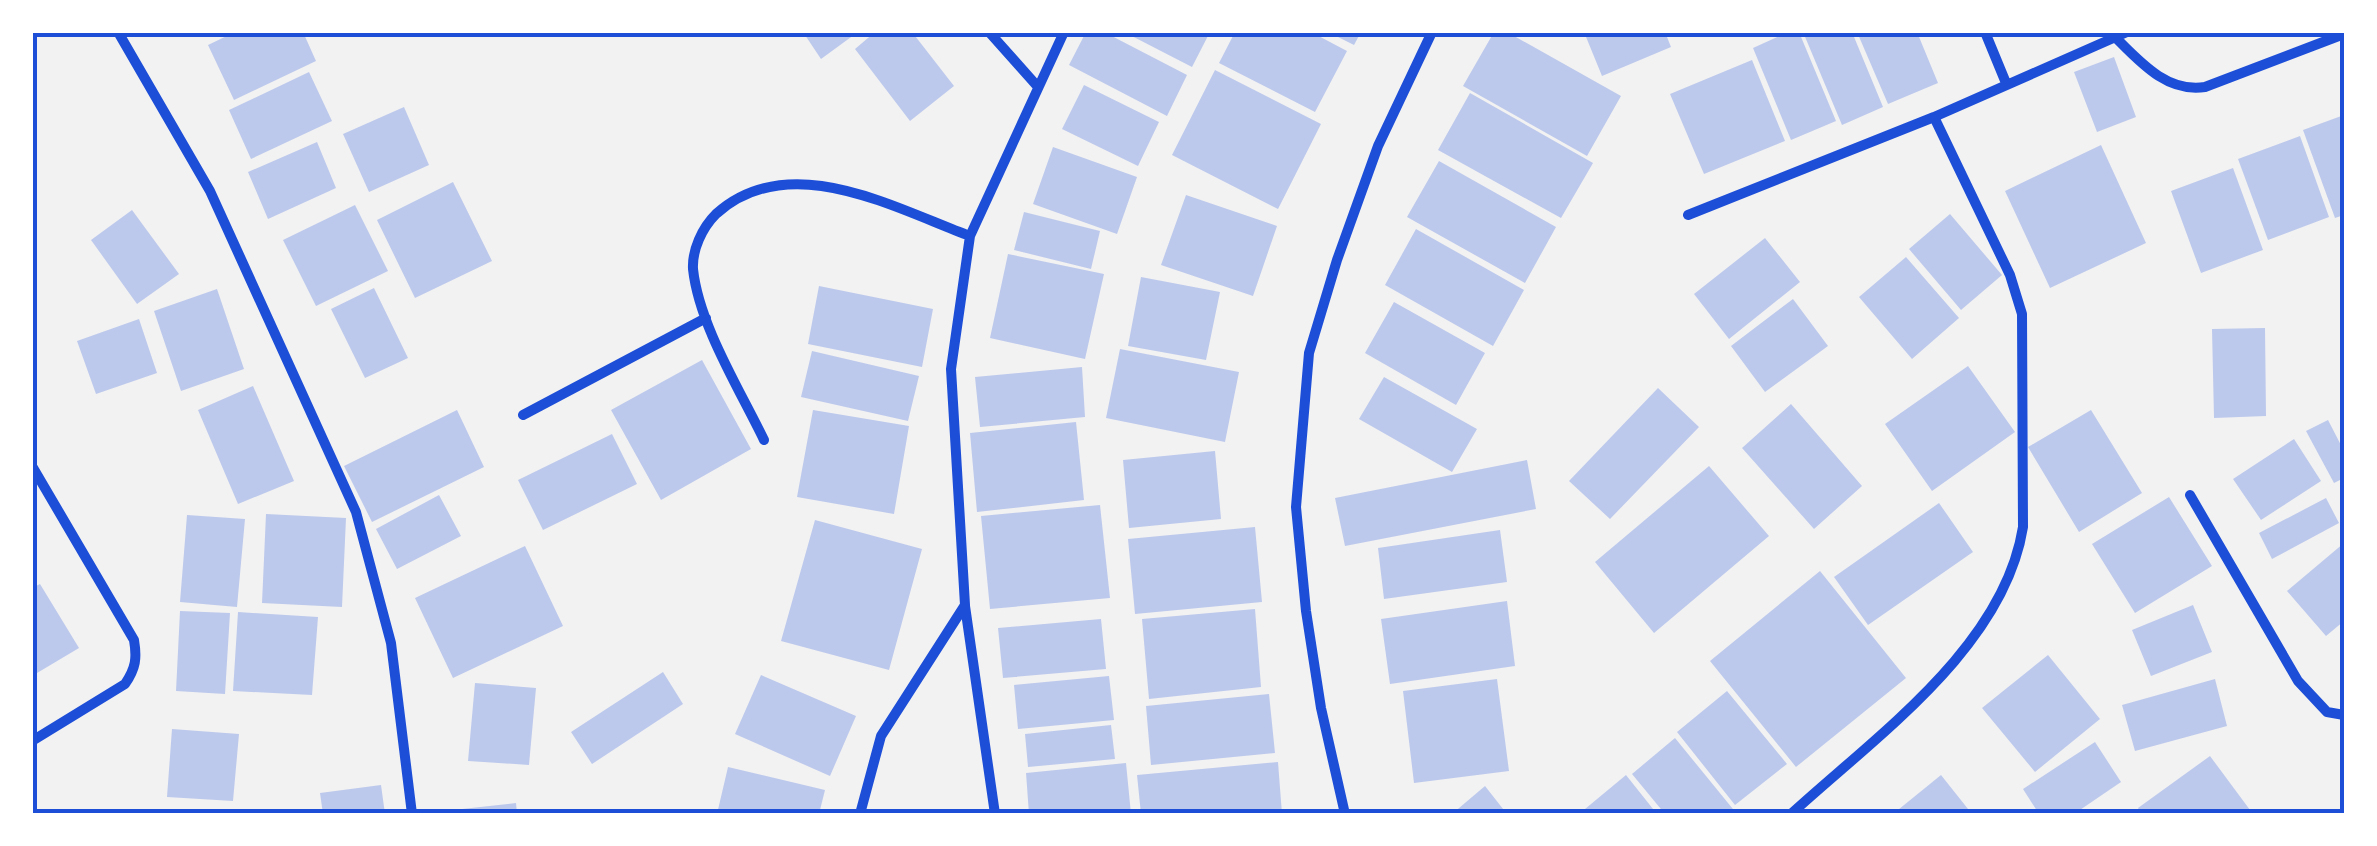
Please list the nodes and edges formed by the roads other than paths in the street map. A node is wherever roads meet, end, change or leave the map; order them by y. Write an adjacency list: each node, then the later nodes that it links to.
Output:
1 (118, 32): 21 (street)
2 (989, 32): 9 (street)
3 (1064, 32): 9 (street)
4 (1432, 32): 24 (street)
5 (1985, 32): 8 (street)
6 (2344, 34): 7 (street)
7 (2121, 35): 8 (street)
8 (2006, 83): 10 (street)
9 (1038, 88): 12 (street)
10 (1934, 117): 11 (street); 25 (street)
11 (1688, 215)
12 (970, 236): 13 (street); 18 (street)
13 (706, 318): 14 (street); 15 (street)
14 (522, 415)
15 (764, 440)
16 (32, 466): 20 (street)
17 (2190, 495): 19 (street)
18 (964, 605): 22 (street); 23 (street)
19 (2344, 715)
20 (32, 741)
21 (412, 814)
22 (860, 814)
23 (995, 814)
24 (1344, 814)
25 (1791, 814)

